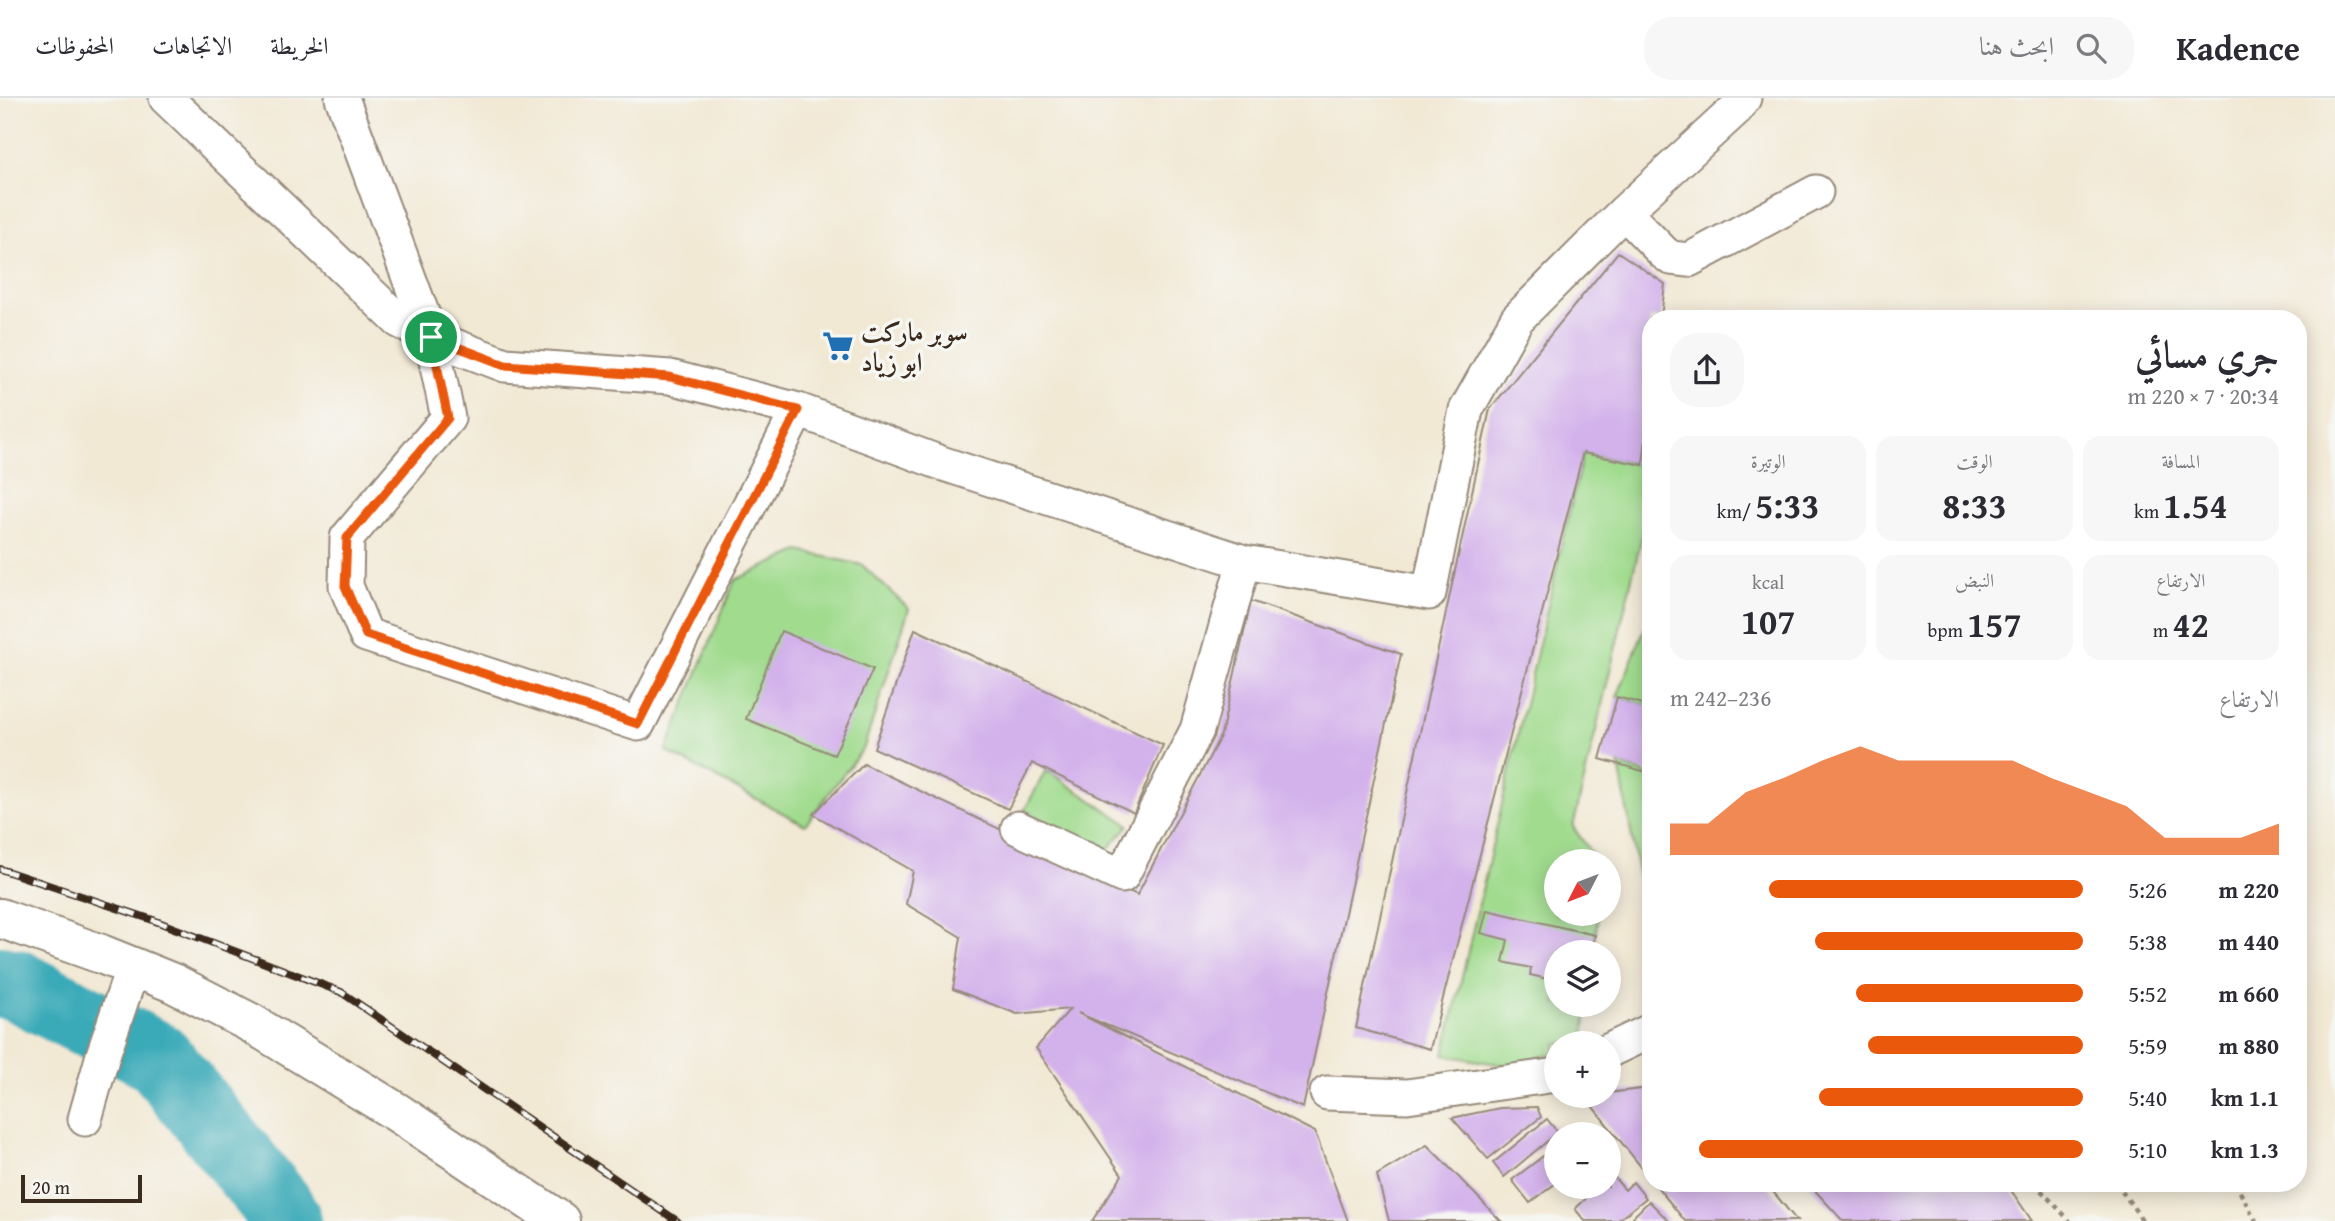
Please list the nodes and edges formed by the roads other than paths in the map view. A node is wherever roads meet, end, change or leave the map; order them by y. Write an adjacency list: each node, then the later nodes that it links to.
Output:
1 (166, 98): 6 (street)
2 (342, 98): 6 (street)
3 (1744, 98): 5 (street)
4 (1816, 192): 5 (street)
5 (1624, 212): 8 (street)
6 (431, 337): 7 (street); 7 (street)
7 (798, 410): 8 (street)
8 (1244, 562): 9 (street)
9 (1018, 828)
10 (0, 918): 11 (main road)
11 (130, 980): 16 (street); 17 (main road)
12 (1642, 1035): 13 (street)
13 (1621, 1045)
14 (1544, 1077): 15 (street)
15 (1327, 1093)
16 (85, 1119)
17 (559, 1221)

